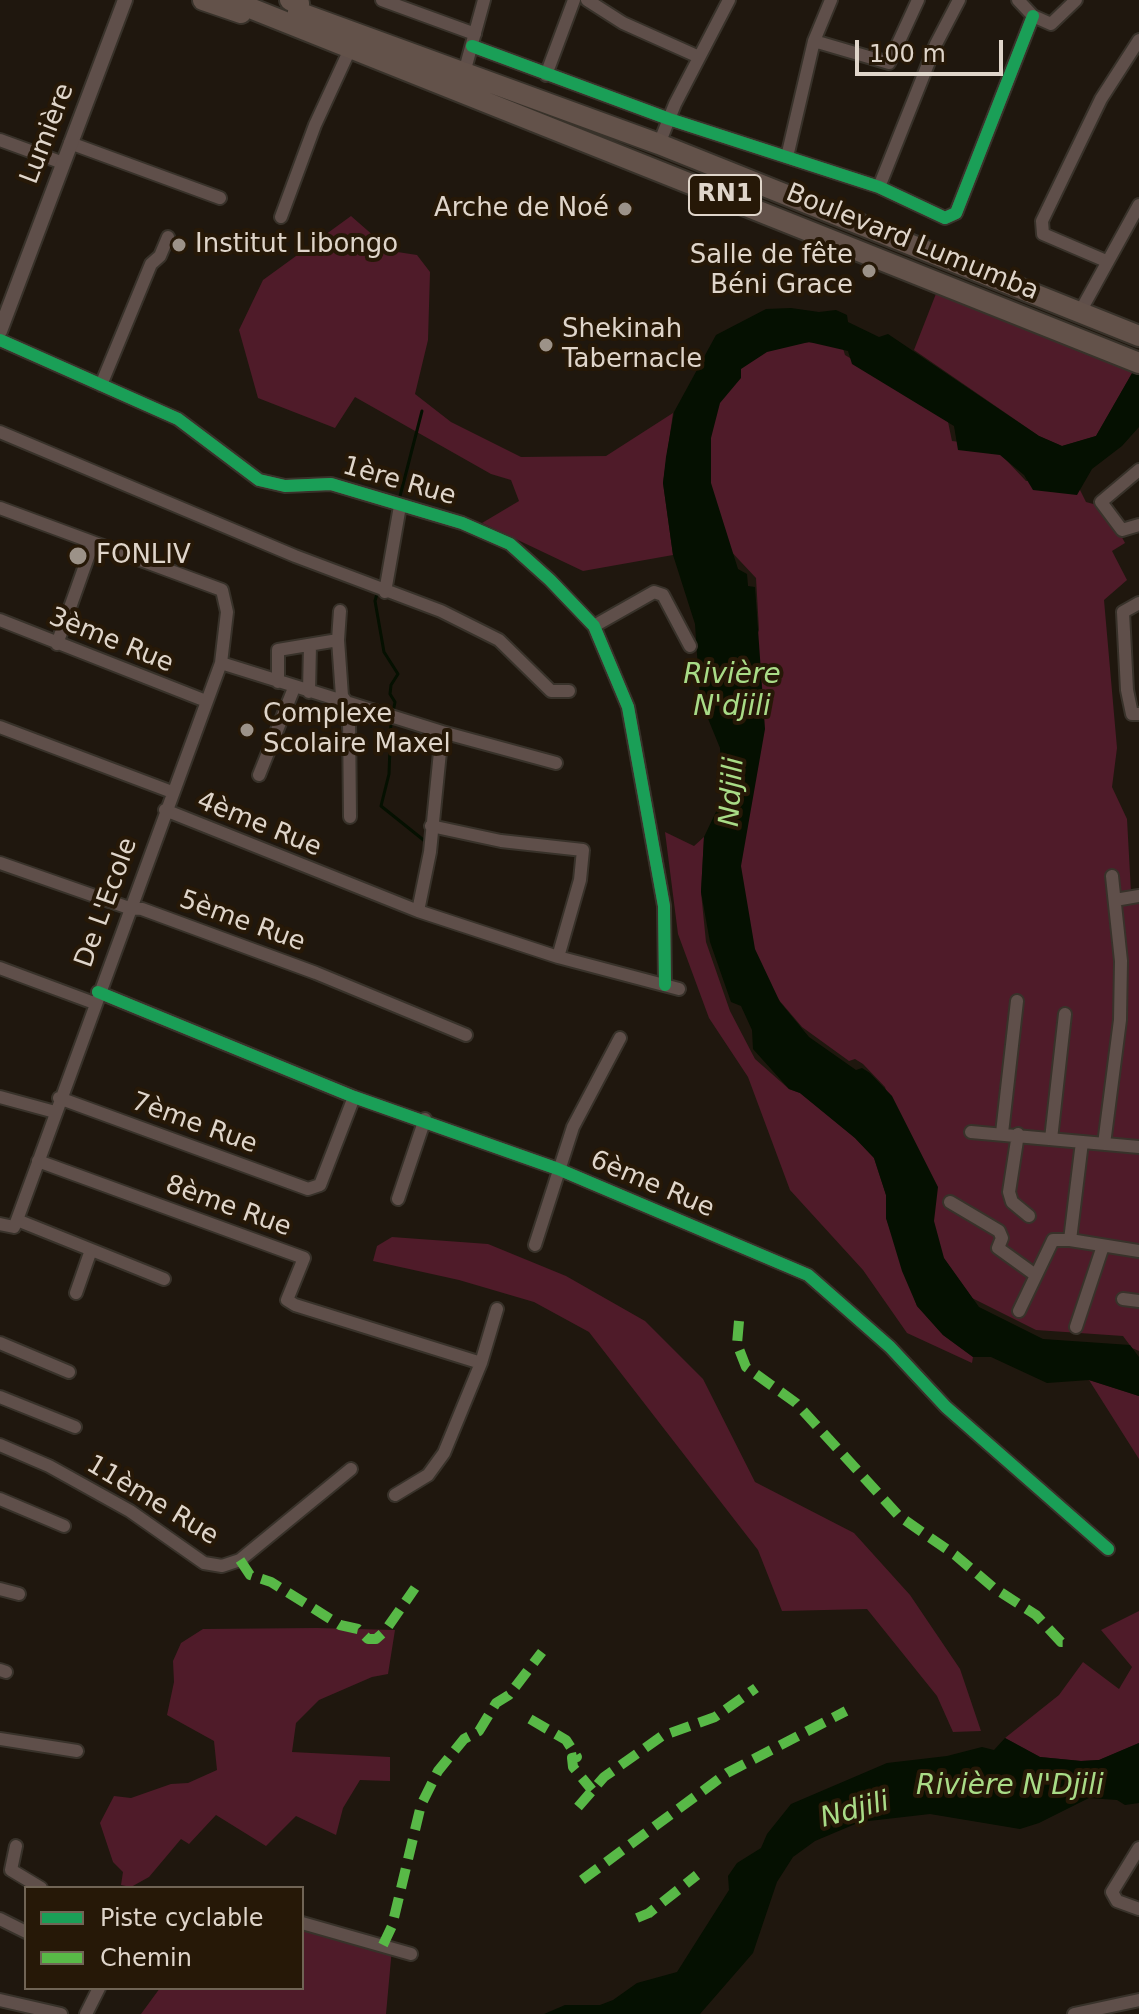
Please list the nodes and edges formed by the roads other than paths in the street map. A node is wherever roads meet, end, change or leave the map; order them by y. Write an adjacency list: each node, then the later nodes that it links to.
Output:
1 (125, 0): 26 (street, Lumière)
2 (203, 0): 20 (highway, RN1)
3 (230, 0): 15 (highway)
4 (267, 0): 15 (highway)
5 (382, 0): 17 (street)
6 (484, 0): 17 (street)
7 (574, 0): 23 (street)
8 (587, 0): 21 (street)
9 (729, 0): 21 (street)
10 (831, 0): 19 (street)
11 (918, 0): 19 (street)
12 (959, 0): 30 (street)
13 (1018, 0): 16 (street)
14 (1076, 0): 16 (street)
15 (296, 8): 20 (highway); 22 (highway, Boulevard Lumumba / RN1)
16 (1033, 16): 30 (street)
17 (473, 40): 22 (street); 23 (street)
18 (1139, 40): 35 (street)
19 (814, 41): 28 (street)
20 (344, 44): 33 (street); 40 (highway, Boulevard Lumumba / RN1)
21 (699, 57): 24 (street)
22 (464, 73): 27 (highway, Boulevard Lumumba / RN1)
23 (546, 75): 24 (street)
24 (669, 119): 27 (street); 28 (street)
25 (0, 140): 29 (street)
26 (70, 143): 29 (street, Lumière); 31 (street)
27 (659, 144): 36 (highway, Boulevard Lumumba / RN1)
28 (787, 157): 30 (street)
29 (63, 163): 37 (street, Lumière)
30 (879, 187)
31 (220, 198)
32 (1139, 205): 35 (street)
33 (281, 217)
34 (168, 237): 41 (street)
35 (1106, 261): 36 (street)
36 (1080, 312): 38 (highway, Boulevard Lumumba / RN1)
37 (0, 331)
38 (1139, 336)
39 (0, 340): 41 (street, 1ère Rue)
40 (1139, 363)
41 (101, 385): 44 (street, 1ère Rue)
42 (0, 432): 48 (street)
43 (1139, 470): 46 (street)
44 (398, 506): 48 (street); 52 (street, 1ère Rue)
45 (0, 508): 47 (street)
46 (1139, 525)
47 (93, 543): 54 (street); 59 (street, De L'Ecole)
48 (379, 590): 62 (street)
49 (1139, 603): 57 (street)
50 (340, 611): 53 (street)
51 (0, 620): 54 (street, 3ème Rue)
52 (594, 626): 56 (street); 83 (street)
53 (338, 640): 55 (street); 65 (street)
54 (57, 644): 64 (street, 3ème Rue)
55 (310, 645): 60 (street); 63 (street)
56 (690, 646)
57 (1125, 654): 58 (street); 66 (street)
58 (1139, 654)
59 (221, 663): 60 (street); 64 (street, De L'Ecole)
60 (278, 682): 61 (street)
61 (294, 688): 63 (street); 70 (street)
62 (569, 691)
63 (309, 692): 65 (street)
64 (206, 701): 71 (street, De L'Ecole)
65 (348, 704): 68 (street); 73 (street)
66 (1139, 714)
67 (0, 727): 71 (street, 4ème Rue)
68 (442, 732): 69 (street); 74 (street)
69 (556, 763)
70 (259, 775)
71 (172, 792): 72 (street, De L'Ecole)
72 (165, 810): 79 (street, De L'Ecole); 80 (street, 4ème Rue)
73 (350, 817)
74 (431, 826): 80 (street); 81 (street)
75 (0, 863): 79 (street, 5ème Rue)
76 (1112, 876): 78 (street)
77 (1139, 896): 78 (street)
78 (1115, 900): 100 (street)
79 (129, 908): 85 (street, De L'Ecole); 88 (street, 5ème Rue)
80 (418, 911): 81 (street, 4ème Rue)
81 (558, 957): 83 (street, 4ème Rue)
82 (0, 968): 85 (street, 6ème Rue)
83 (665, 985): 84 (street, 4ème Rue)
84 (679, 989)
85 (96, 998): 91 (street, 6ème Rue); 92 (street, De L'Ecole)
86 (1017, 1001): 96 (street)
87 (1065, 1014): 98 (street)
88 (466, 1035)
89 (620, 1038): 103 (street)
90 (0, 1097): 93 (street)
91 (354, 1097): 92 (street, 7ème Rue); 94 (street, 6ème Rue)
92 (59, 1098): 93 (street, De L'Ecole)
93 (55, 1112): 102 (street, De L'Ecole)
94 (425, 1119): 103 (street, 6ème Rue); 104 (street)
95 (971, 1132): 96 (street)
96 (1002, 1133): 97 (street)
97 (1018, 1134): 98 (street); 106 (street)
98 (1051, 1139): 99 (street)
99 (1082, 1142): 100 (street); 108 (street)
100 (1104, 1144): 101 (street)
101 (1139, 1147)
102 (38, 1161): 107 (street, De L'Ecole); 122 (street, 8ème Rue)
103 (558, 1169): 109 (street); 131 (street, 6ème Rue)
104 (398, 1199)
105 (950, 1202): 113 (street)
106 (1029, 1216)
107 (10, 1224): 111 (street)
108 (1072, 1241): 110 (street); 113 (street)
109 (535, 1245)
110 (1103, 1246): 112 (street); 120 (street)
111 (91, 1250): 114 (street); 115 (street)
112 (1139, 1251)
113 (1034, 1274): 119 (street)
114 (164, 1279)
115 (76, 1293)
116 (1123, 1299): 117 (street)
117 (1139, 1301)
118 (497, 1309): 122 (street)
119 (1019, 1311)
120 (1076, 1327)
121 (0, 1343): 123 (street)
122 (481, 1363): 128 (street)
123 (69, 1372)
124 (0, 1397): 125 (street)
125 (75, 1427)
126 (0, 1445): 127 (street, 11ème Rue)
127 (351, 1469)
128 (395, 1495)
129 (0, 1499): 130 (street)
130 (64, 1526)
131 (1108, 1549)
132 (0, 1589): 133 (street)
133 (19, 1594)
134 (0, 1739): 135 (street)
135 (77, 1751)
136 (16, 1846): 138 (street)
137 (1139, 1848): 139 (street)
138 (38, 1886)
139 (1139, 1909)
140 (0, 1919): 142 (street)
141 (304, 1924): 143 (street)
142 (24, 1931)
143 (411, 1954)
144 (98, 1990): 148 (street)
145 (1139, 2000): 149 (street)
146 (2, 2004): 147 (street)
147 (61, 2014)
148 (86, 2014)
149 (1074, 2014)

